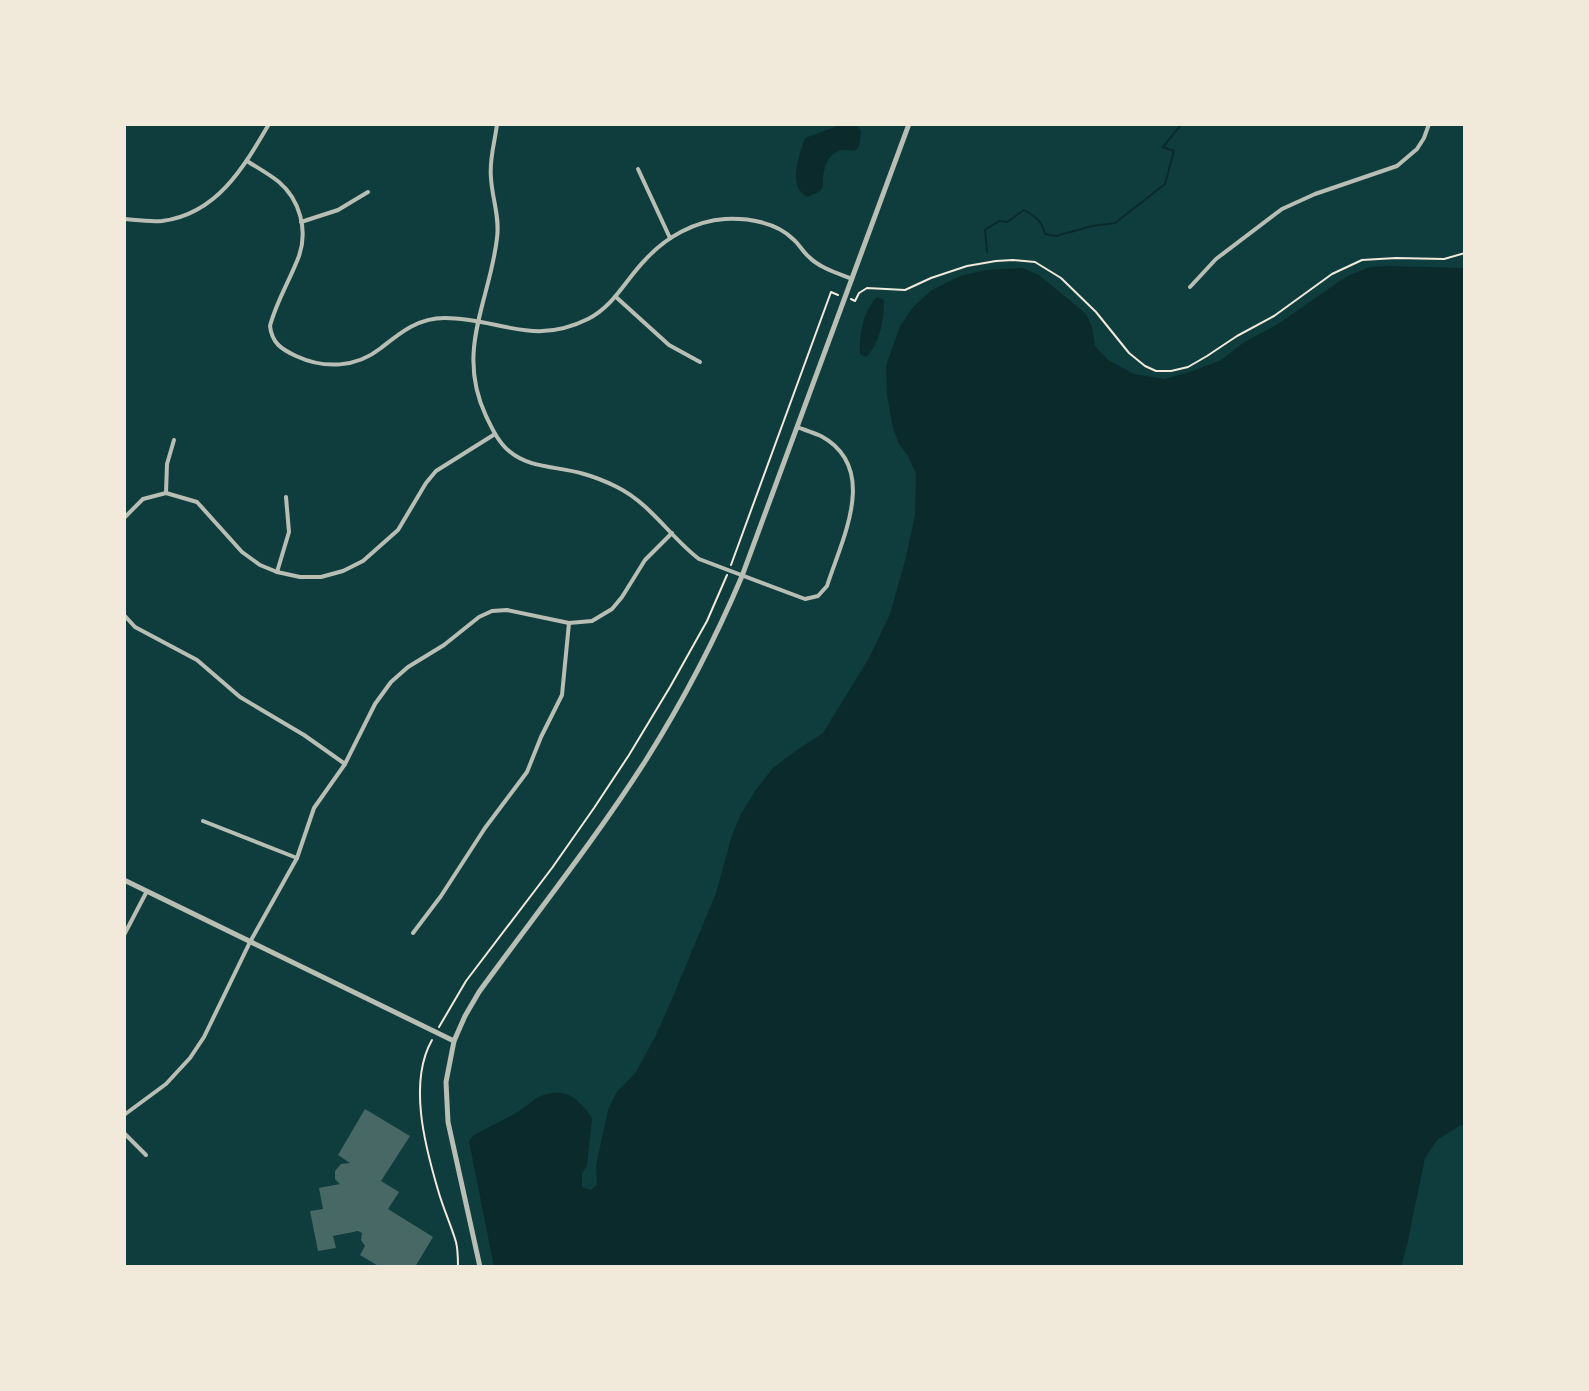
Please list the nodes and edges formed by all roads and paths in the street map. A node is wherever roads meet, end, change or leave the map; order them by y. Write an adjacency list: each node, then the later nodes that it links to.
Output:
1 (269, 124): 5 (street)
2 (497, 124): 16 (street)
3 (909, 124): 12 (street)
4 (1429, 124): 13 (street)
5 (247, 161): 8 (street); 9 (street)
6 (638, 169): 10 (street)
7 (368, 192): 9 (street)
8 (124, 219)
9 (301, 222): 16 (street)
10 (670, 238): 12 (street); 14 (street)
11 (1465, 253): 15 (path)
12 (852, 279): 15 (street)
13 (1190, 287)
14 (616, 297): 16 (street); 17 (street)
15 (845, 297): 18 (street); 25 (path)
16 (477, 322): 19 (street)
17 (700, 362)
18 (797, 427): 27 (street); 27 (street)
19 (495, 434): 24 (street); 26 (street)
20 (174, 440): 21 (street)
21 (166, 493): 23 (street); 26 (street)
22 (286, 497): 26 (street)
23 (124, 518)
24 (672, 533): 25 (street); 29 (street)
25 (728, 571): 27 (street); 38 (path)
26 (277, 572)
27 (742, 576): 39 (street)
28 (124, 615): 30 (street)
29 (569, 623): 30 (street); 35 (street)
30 (345, 764): 32 (street)
31 (203, 821): 32 (street)
32 (297, 858): 37 (street)
33 (124, 880): 34 (street)
34 (147, 891): 36 (street); 37 (street)
35 (413, 933)
36 (124, 935)
37 (250, 942): 38 (street); 40 (street)
38 (436, 1032): 39 (street); 43 (path)
39 (454, 1041): 44 (street)
40 (124, 1115)
41 (124, 1133): 42 (street)
42 (146, 1155)
43 (458, 1267)
44 (480, 1267)

